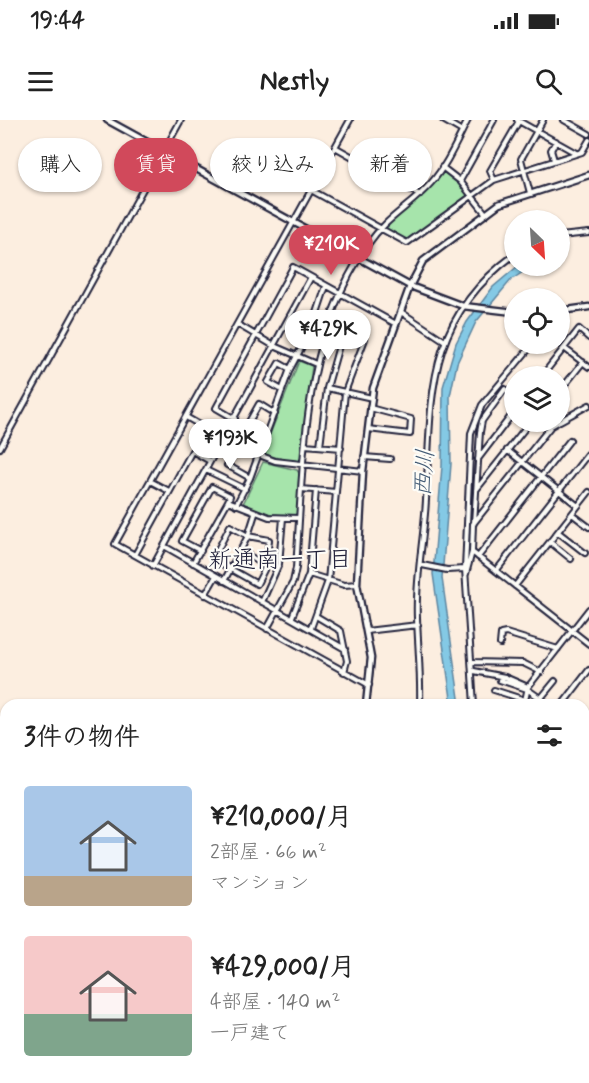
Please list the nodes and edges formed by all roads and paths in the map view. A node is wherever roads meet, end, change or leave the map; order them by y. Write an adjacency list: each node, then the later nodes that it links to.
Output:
1 (107, 120): 13 (street)
2 (181, 120): 14 (street)
3 (350, 120): 17 (street)
4 (443, 120): 10 (street)
5 (468, 120): 10 (street)
6 (494, 120): 26 (street)
7 (518, 120): 11 (street); 25 (street)
8 (543, 120): 11 (street)
9 (564, 120): 12 (street)
10 (462, 131): 21 (street)
11 (537, 131): 16 (street); 22 (street)
12 (589, 134)
13 (138, 138)
14 (171, 138)
15 (589, 140): 19 (street)
16 (556, 141): 19 (street); 20 (street)
17 (336, 145)
18 (336, 148): 32 (street)
19 (577, 153): 20 (street)
20 (554, 160): 22 (street)
21 (442, 167): 26 (street); 32 (street)
22 (523, 169): 25 (street); 30 (street)
23 (198, 171): 34 (street)
24 (589, 175): 30 (street)
25 (494, 180): 31 (street)
26 (460, 181): 31 (street)
27 (141, 192): 89 (street)
28 (310, 192): 34 (street)
29 (315, 192): 35 (street)
30 (530, 193): 33 (street)
31 (472, 194): 33 (street); 35 (street)
32 (420, 195): 35 (street)
33 (486, 214): 42 (street)
34 (293, 222): 38 (street); 50 (street)
35 (381, 228): 38 (street)
36 (589, 233): 37 (street)
37 (570, 235)
38 (359, 258): 42 (street); 43 (street)
39 (504, 264): 44 (street)
40 (311, 277): 41 (street); 53 (street); 57 (street)
41 (326, 286): 43 (street); 61 (street)
42 (410, 286): 44 (street); 48 (street)
43 (341, 293): 49 (street); 51 (street)
44 (463, 306): 47 (street); 56 (street)
45 (589, 306): 46 (street)
46 (570, 309)
47 (504, 311)
48 (401, 312): 51 (street); 56 (street)
49 (329, 320): 52 (street); 63 (street)
50 (237, 324): 53 (street); 77 (street)
51 (396, 324): 72 (street)
52 (344, 328): 68 (street); 71 (street)
53 (255, 335): 57 (street); 78 (street)
54 (589, 338): 55 (street)
55 (570, 340)
56 (445, 341): 135 (street)
57 (274, 346): 61 (street); 78 (street)
58 (570, 352): 62 (street)
59 (525, 354): 140 (street)
60 (559, 354): 64 (street)
61 (297, 357): 63 (street); 66 (street)
62 (583, 362): 65 (street); 67 (street)
63 (316, 364): 86 (street)
64 (550, 366)
65 (589, 367)
66 (290, 369): 70 (street); 70 (street)
67 (570, 378)
68 (327, 388): 71 (street); 87 (street)
69 (504, 389): 96 (street)
70 (282, 390): 75 (street)
71 (345, 392): 72 (street); 90 (street)
72 (372, 398): 74 (street)
73 (589, 405): 76 (street)
74 (370, 408): 80 (street); 80 (street)
75 (275, 414): 83 (street); 83 (street)
76 (570, 415)
77 (186, 417): 84 (street); 105 (street)
78 (235, 419): 84 (street)
79 (504, 425): 96 (street)
80 (368, 429): 94 (street)
81 (522, 432): 91 (street)
82 (546, 432): 98 (street)
83 (266, 438): 93 (street)
84 (223, 439): 88 (street); 97 (street)
85 (570, 440): 103 (street)
86 (305, 445): 87 (street); 99 (street)
87 (320, 446): 90 (street)
88 (238, 447): 93 (street); 104 (street)
89 (0, 448)
90 (341, 448): 100 (street)
91 (507, 450): 98 (street); 110 (street)
92 (588, 454): 111 (street)
93 (259, 455): 99 (street); 104 (street)
94 (364, 457): 95 (street); 102 (street)
95 (390, 459)
96 (477, 460): 110 (street)
97 (211, 461): 101 (street); 109 (street)
98 (522, 462): 103 (street); 121 (street)
99 (303, 465): 100 (street); 107 (street)
100 (339, 469): 102 (street); 112 (street)
101 (206, 470): 106 (street); 126 (street)
102 (363, 471): 145 (street)
103 (541, 477): 111 (street); 132 (street)
104 (250, 478): 106 (street)
105 (150, 481): 109 (street); 131 (street)
106 (244, 489): 115 (street)
107 (301, 489): 108 (street); 120 (street)
108 (316, 490): 112 (street); 141 (street)
109 (169, 491): 131 (street)
110 (476, 491): 121 (street)
111 (559, 491): 116 (street); 139 (street)
112 (336, 492): 144 (street)
113 (589, 492): 116 (street)
114 (228, 501): 115 (street); 127 (street); 127 (street)
115 (236, 505): 117 (street)
116 (578, 506): 118 (street)
117 (255, 514): 119 (street); 124 (street)
118 (572, 514): 122 (street); 123 (street)
119 (283, 518): 120 (street); 148 (street)
120 (300, 518): 149 (street)
121 (474, 524): 129 (street)
122 (589, 527)
123 (558, 532): 125 (street); 130 (street)
124 (248, 536): 128 (street); 137 (street); 138 (street)
125 (550, 542): 133 (street); 146 (street)
126 (164, 546): 134 (street); 136 (street)
127 (201, 551): 134 (street)
128 (241, 551): 137 (street); 138 (street)
129 (472, 552): 132 (street); 140 (street)
130 (585, 553)
131 (135, 555): 136 (street)
132 (478, 557): 139 (street)
133 (571, 559)
134 (193, 563): 142 (street)
135 (422, 565): 140 (street); 153 (street)
136 (153, 566): 147 (street)
137 (266, 566): 138 (street)
138 (230, 569): 143 (street)
139 (496, 571): 146 (street)
140 (466, 572): 162 (street)
141 (309, 574): 144 (street); 152 (street)
142 (216, 576): 143 (street); 147 (street)
143 (224, 581): 148 (street)
144 (327, 581): 145 (street); 151 (street)
145 (357, 584): 156 (street)
146 (515, 586): 157 (street)
147 (205, 594): 155 (street)
148 (262, 602): 149 (street)
149 (278, 609): 152 (street); 155 (street)
150 (589, 609): 157 (street)
151 (316, 616): 154 (street); 160 (street)
152 (292, 617): 154 (street)
153 (418, 625): 156 (street); 174 (street)
154 (311, 628): 160 (street)
155 (267, 629): 165 (street)
156 (366, 631): 169 (street)
157 (572, 631): 159 (street); 161 (street)
158 (500, 644): 161 (street)
159 (589, 644)
160 (345, 649): 165 (street)
161 (558, 649): 166 (street)
162 (473, 662): 164 (street); 166 (street)
163 (589, 670): 178 (street)
164 (474, 671): 170 (street); 175 (street)
165 (344, 672): 169 (street)
166 (541, 672): 170 (street)
167 (500, 680): 170 (street)
168 (555, 681): 172 (street)
169 (369, 685): 173 (street)
170 (528, 688): 172 (street); 177 (street)
171 (494, 690): 176 (street)
172 (541, 698)
173 (368, 699)
174 (420, 699)
175 (474, 699)
176 (517, 699)
177 (526, 699)
178 (567, 699)

